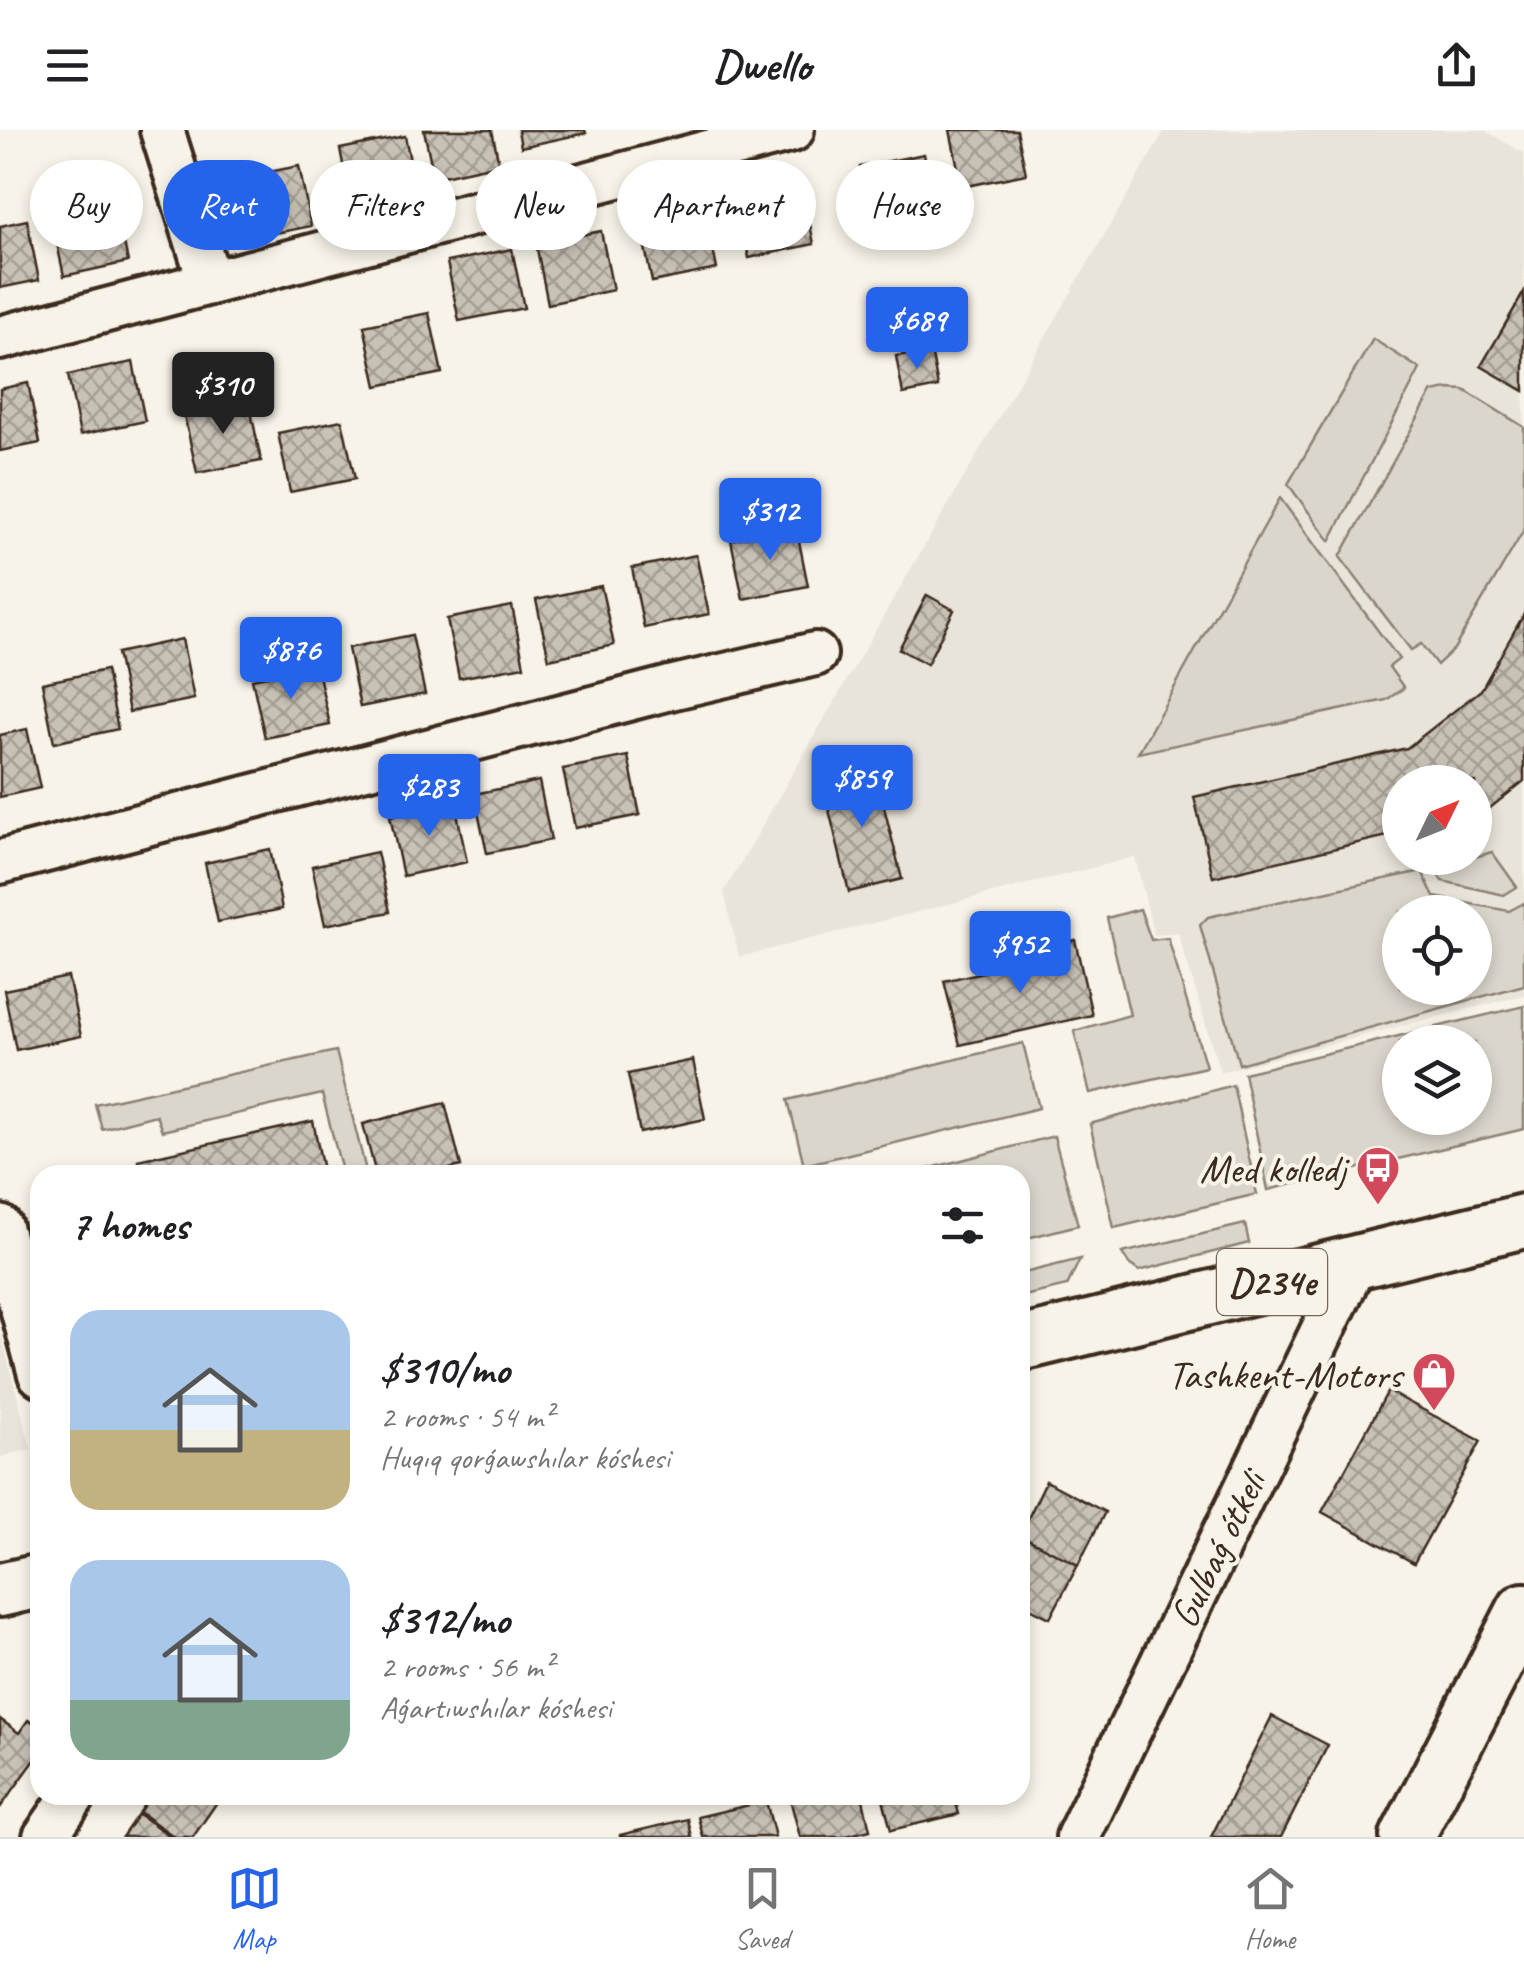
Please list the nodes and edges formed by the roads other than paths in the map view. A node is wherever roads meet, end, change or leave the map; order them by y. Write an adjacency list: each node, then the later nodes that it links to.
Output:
1 (162, 130): 3 (street)
2 (792, 130): 3 (street)
3 (210, 283): 4 (street)
4 (0, 338)
5 (815, 654): 6 (street)
6 (0, 862)
7 (0, 1227): 10 (street)
8 (1515, 1230): 9 (main road, D234e)
9 (1356, 1261): 11 (main road, D234e); 18 (street, Gulbaǵ ótkeli)
10 (30, 1337)
11 (1030, 1342)
12 (30, 1583): 13 (main road)
13 (0, 1590)
14 (1524, 1610): 15 (main road)
15 (1508, 1678): 19 (main road)
16 (67, 1805): 17 (street)
17 (45, 1837)
18 (1078, 1837)
19 (1407, 1837)

